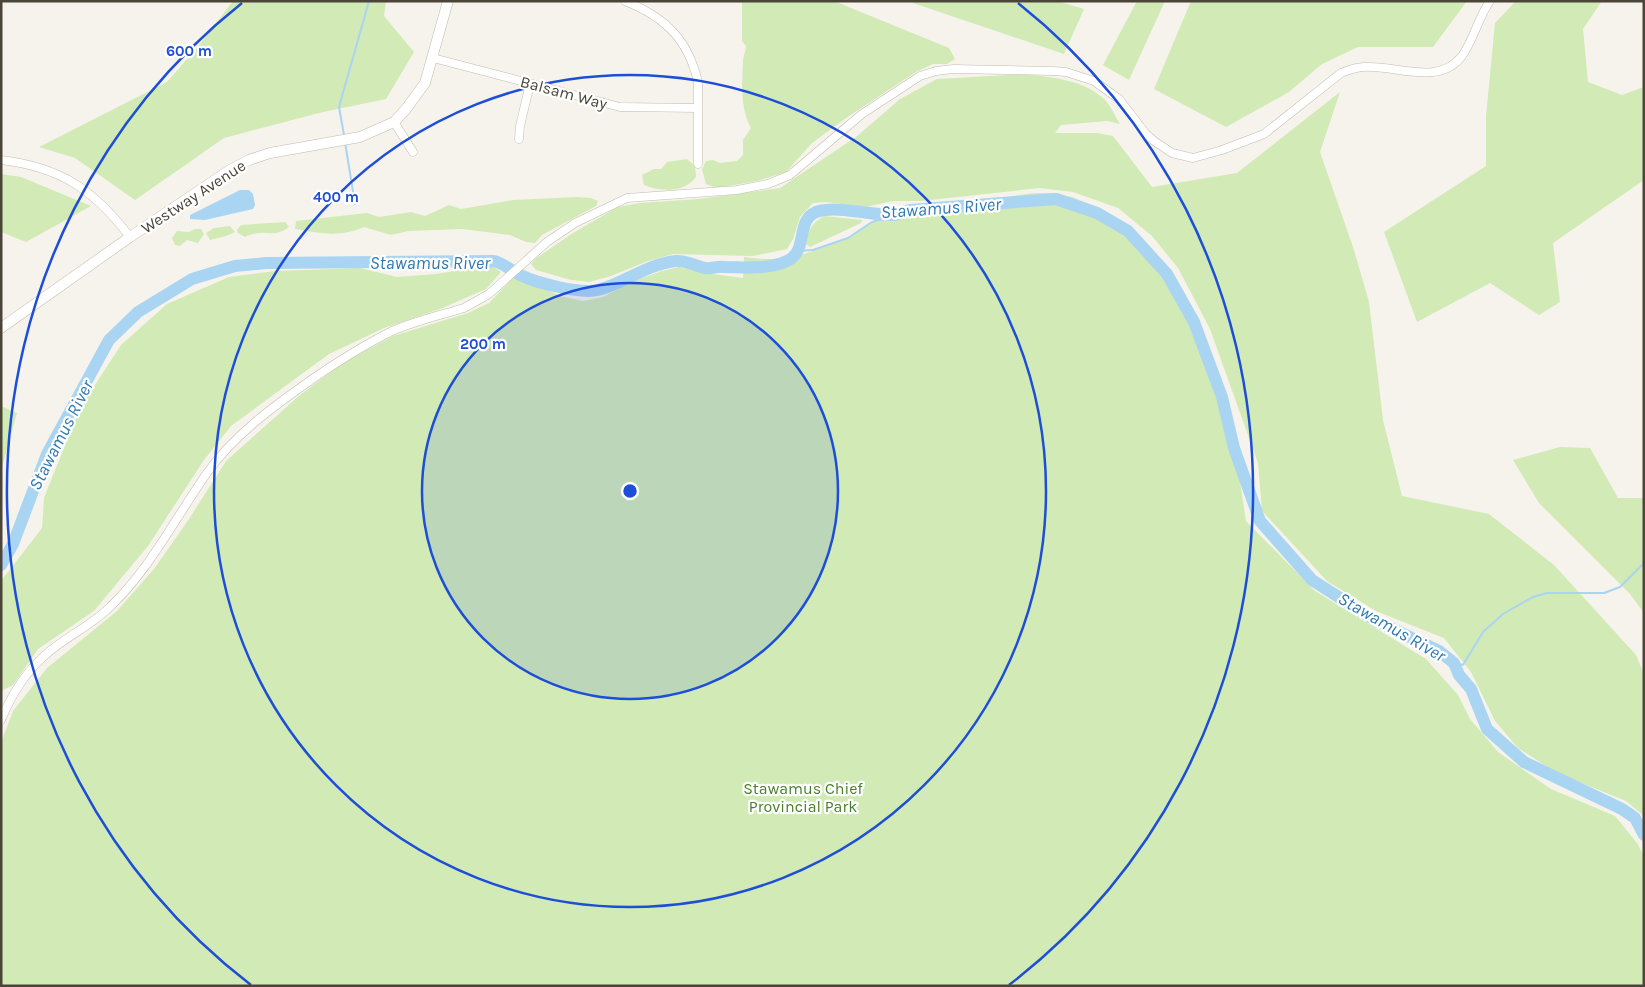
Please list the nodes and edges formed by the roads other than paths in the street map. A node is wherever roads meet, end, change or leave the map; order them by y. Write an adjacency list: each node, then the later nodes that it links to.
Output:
1 (448, 1): 4 (street, Westway Avenue)
2 (625, 1): 6 (street)
3 (1490, 1): 14 (street)
4 (433, 58): 5 (street, Balsam Way); 7 (street, Westway Avenue)
5 (530, 84): 6 (street, Balsam Way); 8 (street)
6 (698, 108): 11 (street)
7 (394, 122): 9 (street); 12 (street, Westway Avenue)
8 (519, 139)
9 (413, 152)
10 (1, 160): 12 (street)
11 (698, 164)
12 (130, 237): 13 (street, Westway Avenue)
13 (3, 324)
14 (1, 720)

